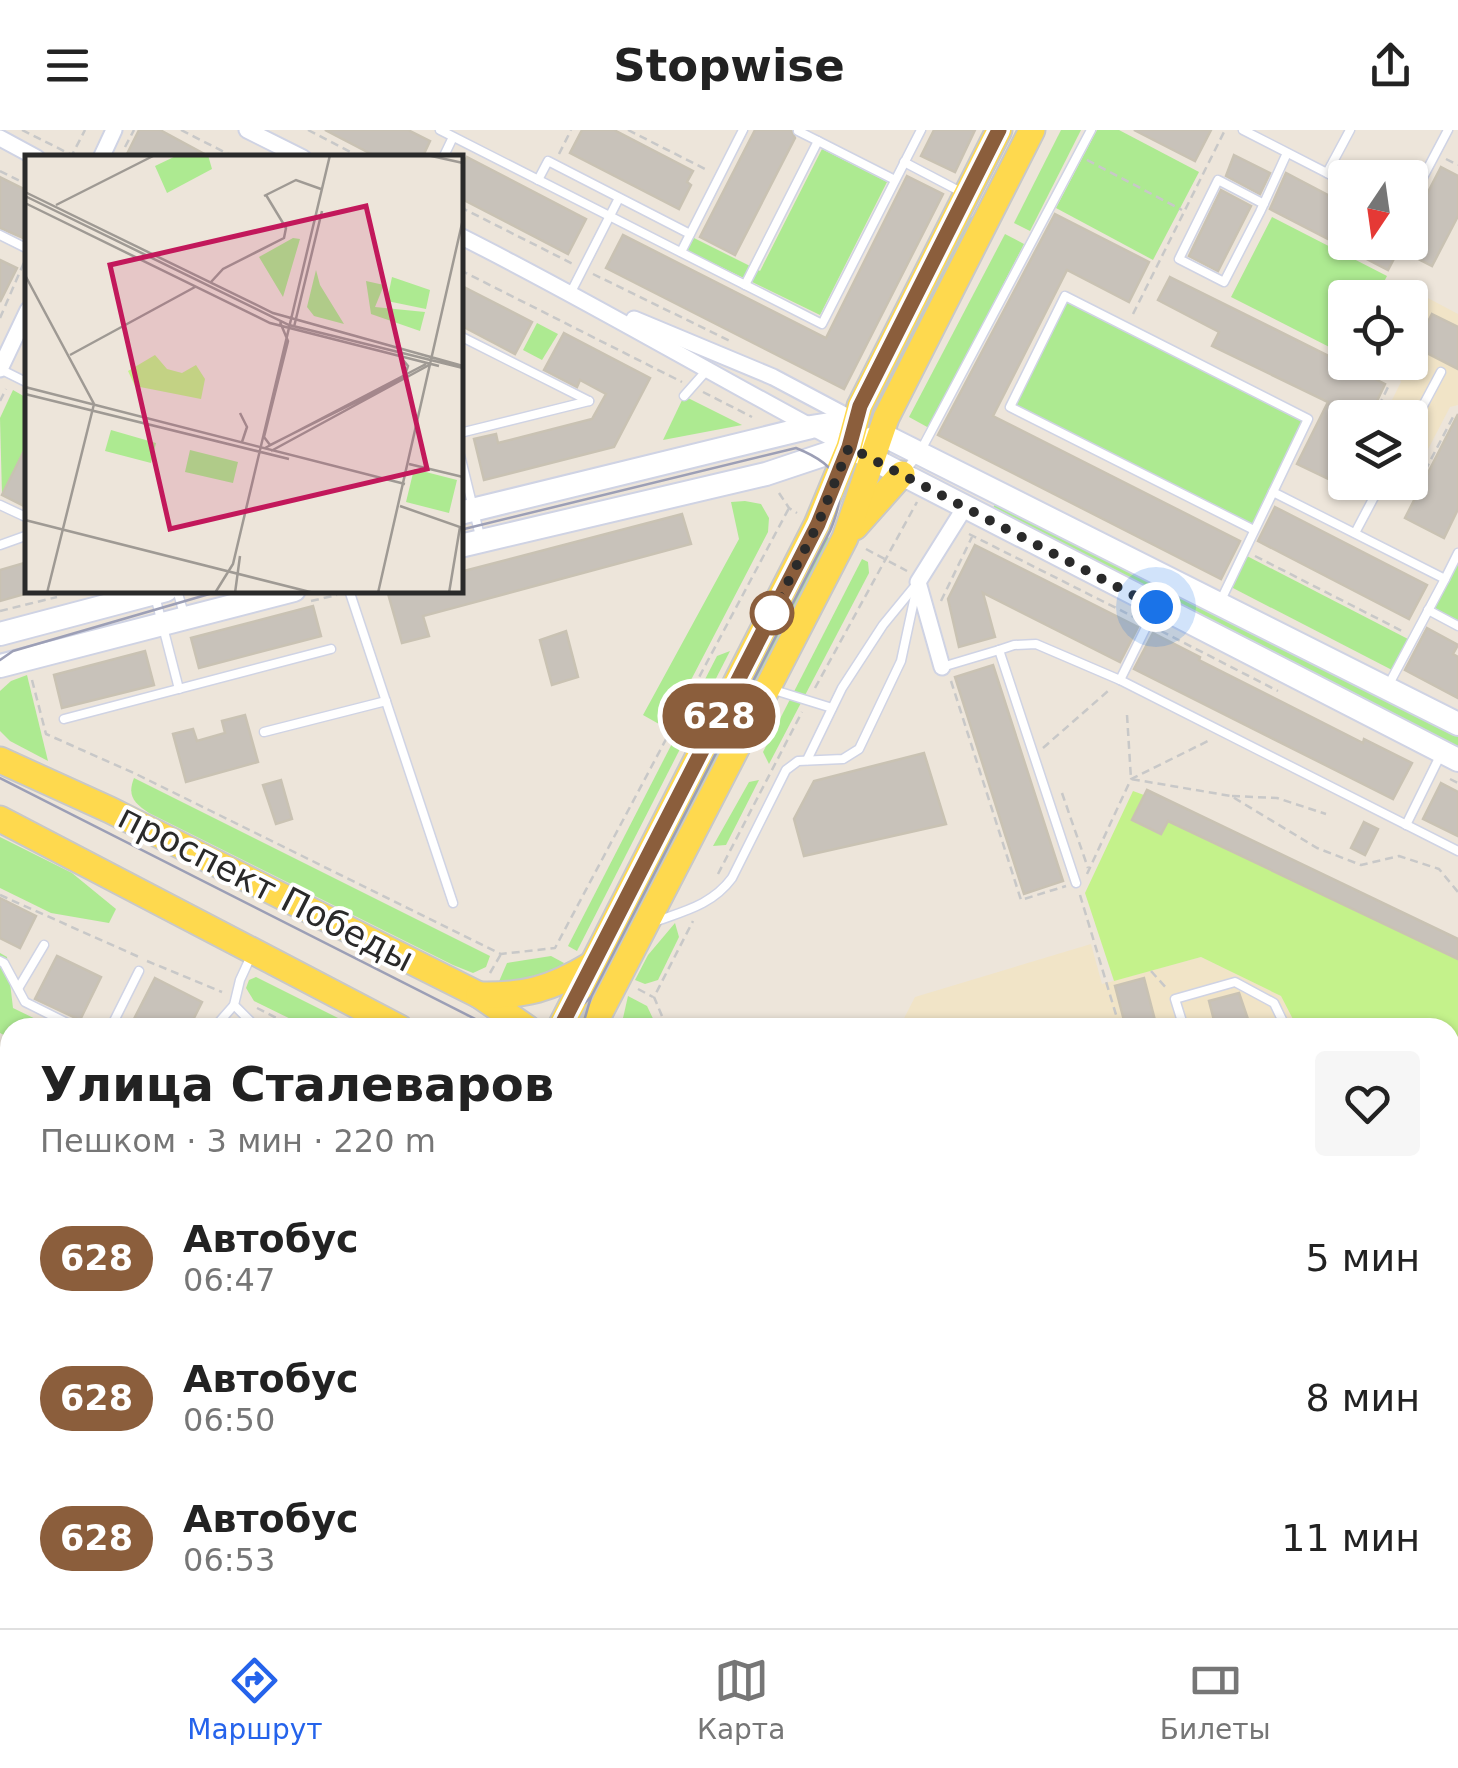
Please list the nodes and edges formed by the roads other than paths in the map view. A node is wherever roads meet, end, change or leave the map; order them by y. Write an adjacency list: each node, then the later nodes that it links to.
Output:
1 (114, 130): 18 (street)
2 (247, 130): 19 (street)
3 (440, 130): 13 (lane)
4 (743, 130): 30 (lane)
5 (921, 130): 21 (lane)
6 (999, 130): 26 (main road)
7 (1032, 130): 51 (main road)
8 (1090, 130): 52 (lane)
9 (1242, 130): 16 (lane)
10 (1350, 130): 23 (lane)
11 (1448, 130): 22 (lane)
12 (798, 131): 15 (lane)
13 (454, 136): 20 (lane); 24 (lane)
14 (0, 138): 17 (street)
15 (818, 141): 25 (lane); 35 (lane)
16 (1287, 153): 23 (lane); 28 (lane)
17 (31, 155)
18 (102, 155)
19 (297, 155)
20 (444, 155)
21 (904, 162): 25 (lane); 26 (lane)
22 (1428, 168)
23 (1327, 173)
24 (538, 180): 27 (lane); 29 (lane)
25 (895, 180): 35 (lane)
26 (966, 195): 47 (main road)
27 (619, 198): 29 (lane); 30 (lane)
28 (1264, 204): 28 (lane)
29 (610, 216): 34 (lane); 36 (lane)
30 (690, 234): 34 (lane)
31 (0, 235): 33 (lane)
32 (462, 237): 36 (street)
33 (25, 250)
34 (681, 252): 35 (lane)
35 (745, 285)
36 (571, 292): 40 (street); 47 (street)
37 (25, 316): 39 (street)
38 (462, 337): 49 (lane)
39 (0, 369): 42 (lane)
40 (706, 370): 43 (lane); 48 (street)
41 (1441, 372): 44 (lane)
42 (25, 382)
43 (684, 396)
44 (1426, 400)
45 (1000, 402): 46 (lane)
46 (1010, 407): 55 (lane); 61 (lane)
47 (855, 420): 48 (street); 50 (main road); 51 (street)
48 (812, 427): 50 (street); 58 (street)
49 (462, 433)
50 (849, 447): 51 (street); 65 (street); 106 (main road)
51 (878, 447): 52 (street); 54 (street); 64 (main road)
52 (920, 452): 54 (lane); 75 (street)
53 (462, 471): 58 (lane)
54 (902, 474): 60 (street); 64 (main road)
55 (1273, 492): 61 (lane); 62 (lane)
56 (1372, 500): 62 (lane)
57 (0, 505): 59 (lane)
58 (467, 511): 65 (lane)
59 (25, 517)
60 (959, 517): 69 (street); 77 (street)
61 (1254, 530): 75 (lane)
62 (1355, 533): 68 (lane)
63 (25, 536): 66 (lane)
64 (844, 538): 87 (main road)
65 (470, 543)
66 (0, 545)
67 (1458, 553): 68 (lane)
68 (1445, 578): 76 (lane)
69 (918, 582): 83 (street); 90 (lane); 95 (lane)
70 (161, 592): 80 (street)
71 (165, 592): 78 (lane)
72 (165, 592): 78 (lane)
73 (286, 592): 78 (street)
74 (350, 592): 89 (lane)
75 (1219, 604): 88 (street)
76 (1428, 610): 79 (lane); 88 (lane)
77 (1152, 616): 85 (lane); 96 (street)
78 (174, 621): 84 (street); 86 (lane)
79 (1458, 626)
80 (0, 634)
81 (330, 648): 86 (lane)
82 (999, 650): 83 (lane); 85 (lane); 100 (lane)
83 (944, 666)
84 (0, 668)
85 (1120, 680): 98 (lane)
86 (179, 688): 91 (lane)
87 (768, 688): 90 (lane); 102 (main road)
88 (1387, 688): 92 (street)
89 (386, 700): 93 (lane); 101 (lane)
90 (832, 708): 95 (lane)
91 (64, 719)
92 (1458, 724)
93 (264, 732)
94 (4, 760): 109 (main road, проспект Победы)
95 (808, 760): 102 (lane)
96 (1444, 761): 98 (lane)
97 (0, 819): 104 (main road, проспект Победы)
98 (1406, 825): 99 (lane)
99 (1458, 851)
100 (1080, 882)
101 (452, 903)
102 (646, 924): 118 (main road)
103 (44, 945): 108 (lane)
104 (252, 952): 110 (lane); 115 (main road, проспект Победы)
105 (0, 961): 108 (lane)
106 (591, 965): 109 (main road); 117 (main road)
107 (139, 971): 112 (lane)
108 (19, 987): 111 (lane)
109 (478, 995): 116 (main road, проспект Победы)
110 (234, 1001): 113 (lane); 114 (lane)
111 (56, 1018)
112 (116, 1018)
113 (221, 1018)
114 (249, 1018)
115 (381, 1018)
116 (512, 1018)
117 (565, 1018)
118 (597, 1018)
119 (1181, 1018): 120 (lane)
120 (1281, 1018)

